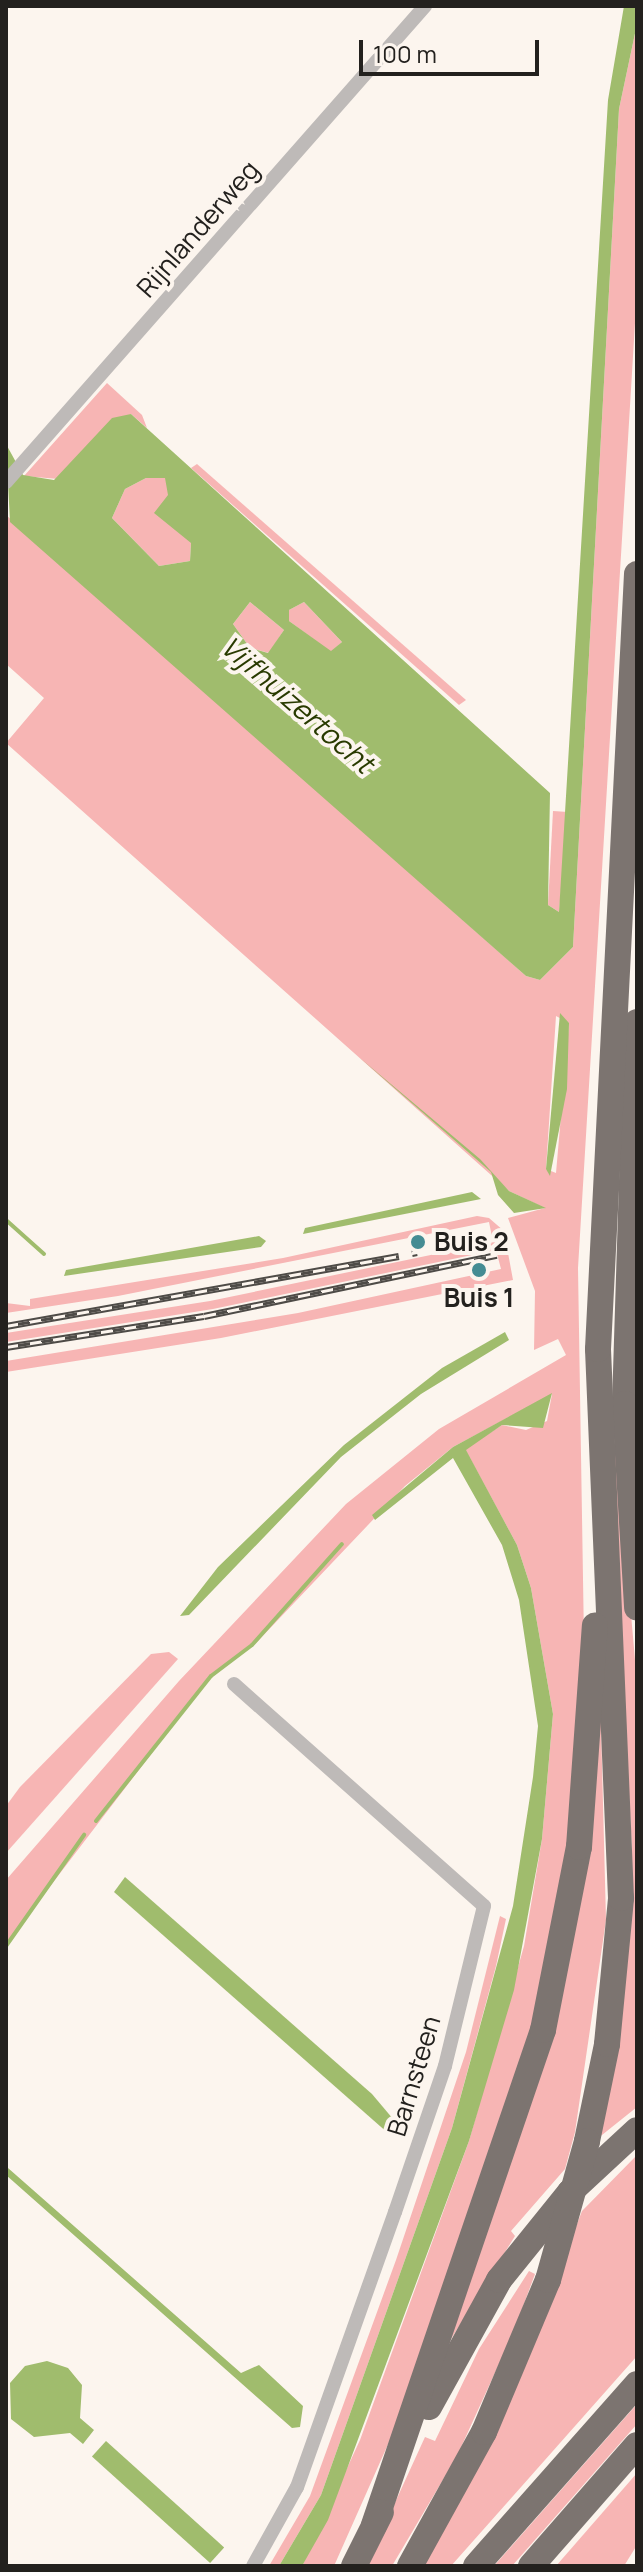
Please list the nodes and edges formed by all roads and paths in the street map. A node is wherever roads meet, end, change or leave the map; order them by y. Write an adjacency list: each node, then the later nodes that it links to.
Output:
1 (425, 6): 2 (street, Rijnlanderweg)
2 (6, 482)
3 (637, 574): 7 (highway)
4 (637, 1022): 5 (highway)
5 (625, 1353): 6 (highway); 8 (highway)
6 (637, 1412)
7 (603, 1550): 13 (highway); 16 (highway, bridge)
8 (637, 1608)
9 (234, 1684): 14 (street, Barnsteen)
10 (637, 2130): 13 (highway)
11 (637, 2384): 17 (highway)
12 (637, 2445): 18 (highway)
13 (374, 2525): 15 (highway)
14 (253, 2566)
15 (354, 2566)
16 (410, 2566)
17 (476, 2566)
18 (531, 2566)

